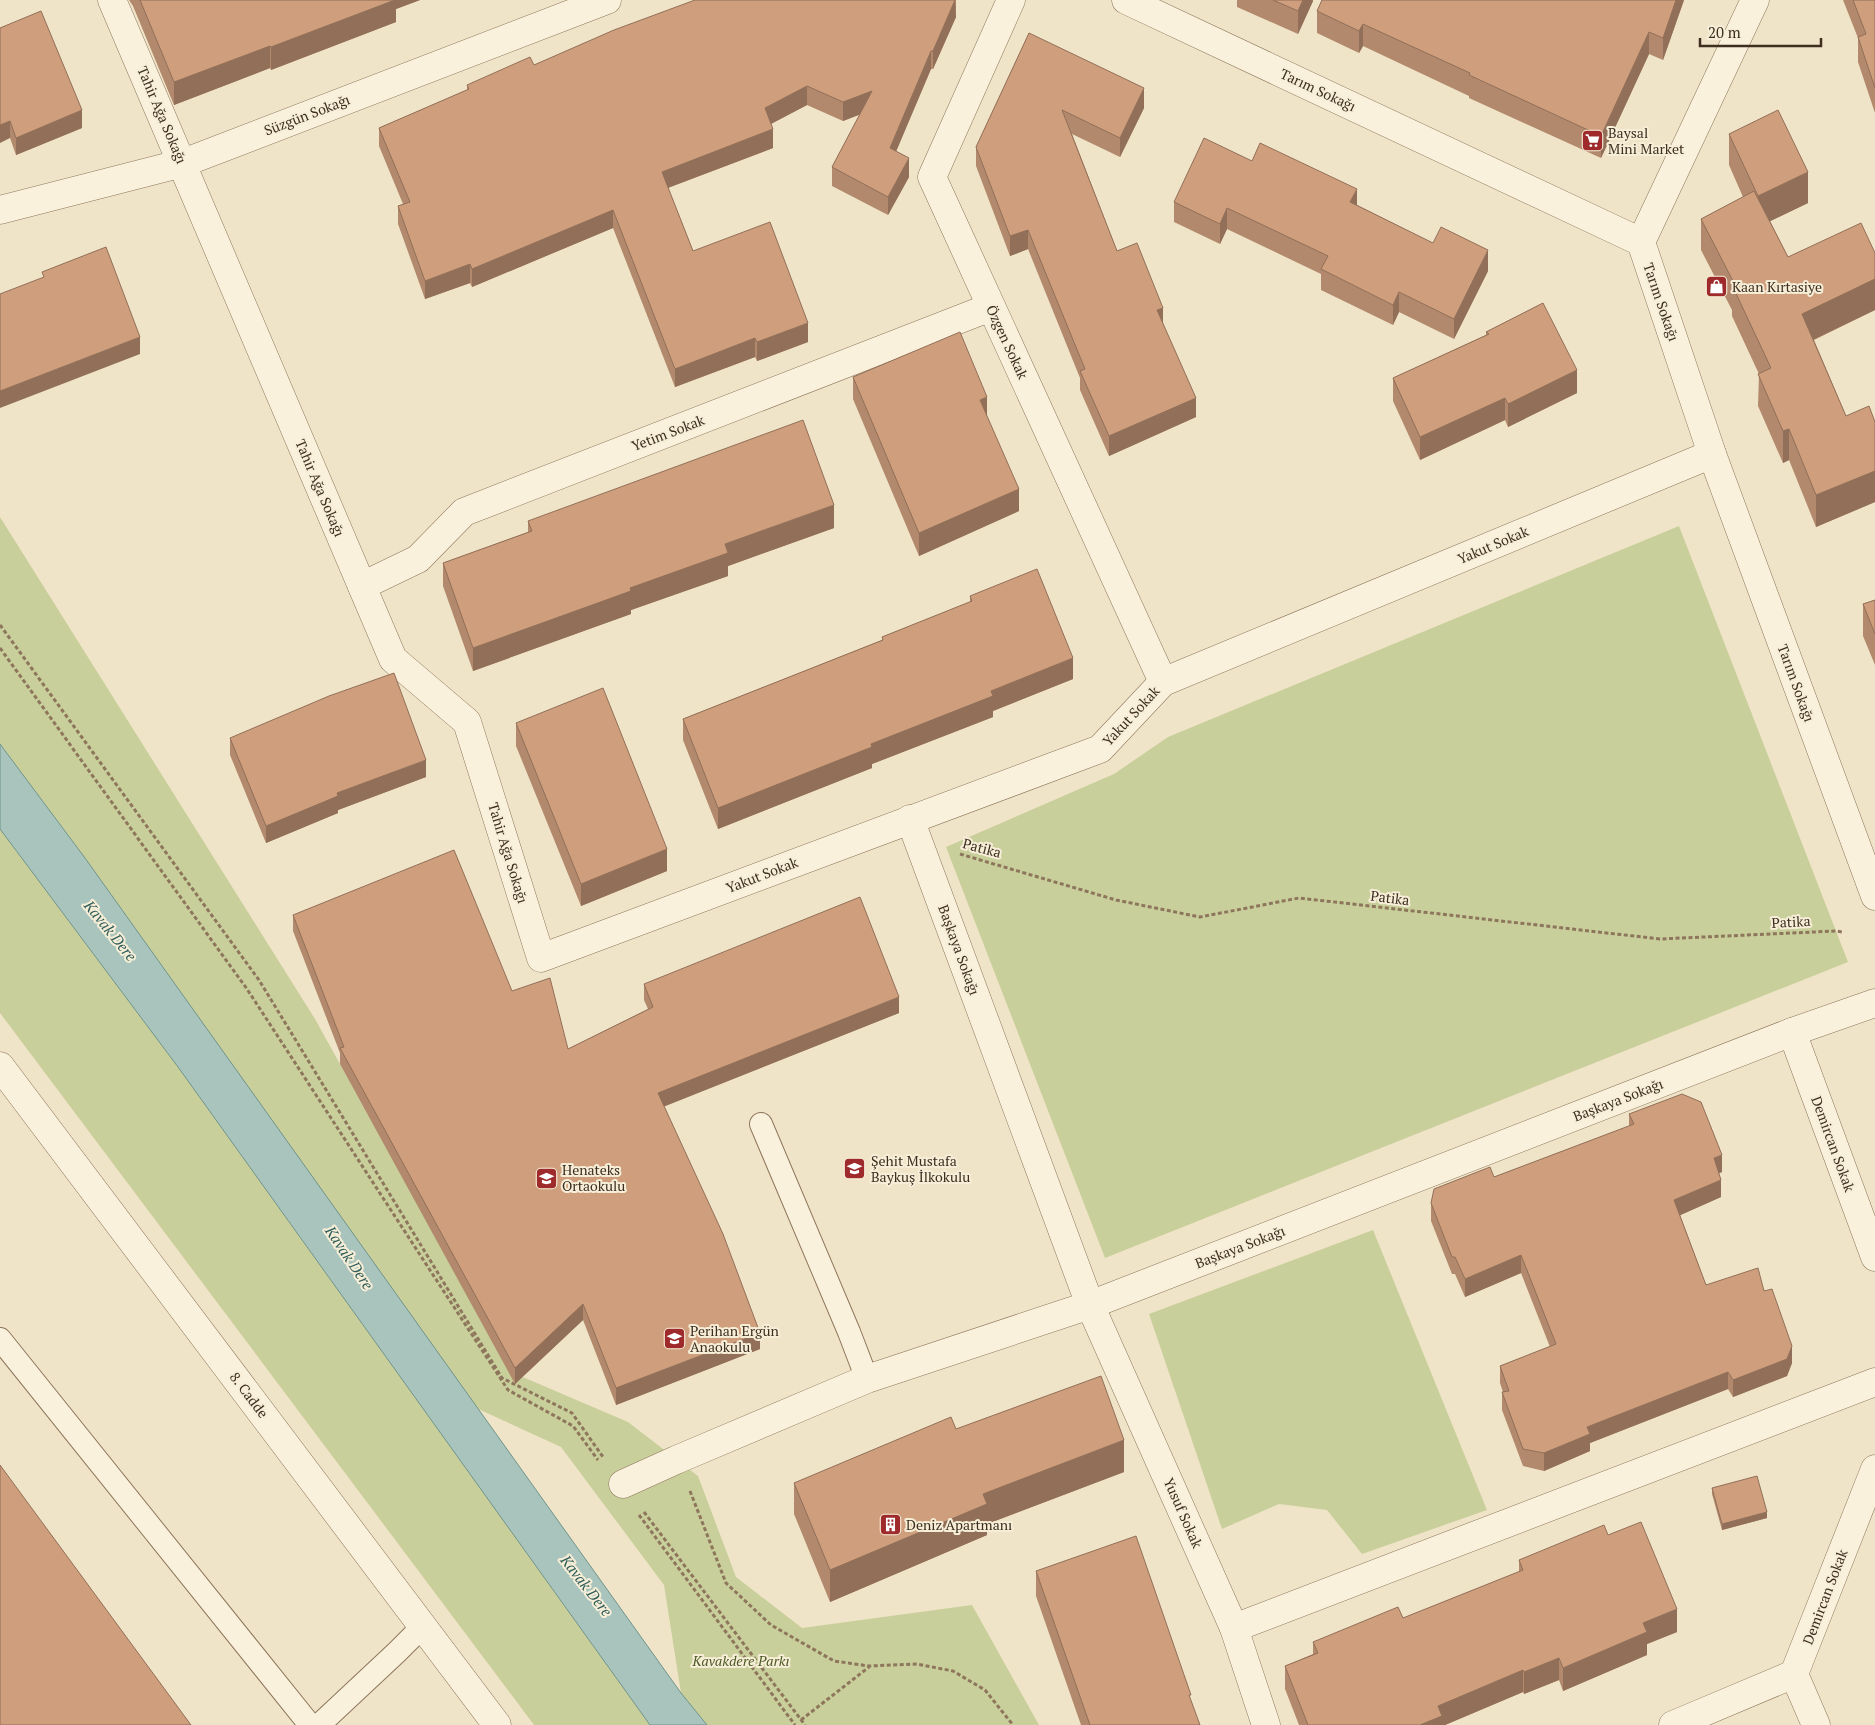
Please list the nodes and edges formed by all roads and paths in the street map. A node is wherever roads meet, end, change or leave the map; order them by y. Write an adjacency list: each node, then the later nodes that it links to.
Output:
1 (112, 0): 6 (street, Tahir Ağa Sokağı)
2 (607, 0): 6 (street, Süzgün Sokağı)
3 (1011, 0): 9 (street, Özgen Sokak)
4 (1126, 0): 8 (street, Tarım Sokağı)
5 (1755, 0): 8 (street)
6 (183, 163): 7 (street, Süzgün Sokağı); 11 (street, Tahir Ağa Sokağı)
7 (0, 210)
8 (1640, 242): 10 (street, Tarım Sokağı)
9 (991, 307): 11 (street, Yetim Sokak); 14 (street, Özgen Sokak)
10 (1712, 454): 14 (street, Yakut Sokak); 17 (street, Tarım Sokağı)
11 (362, 586): 19 (street, Tahir Ağa Sokağı)
12 (0, 625): 32 (path)
13 (0, 648): 30 (path)
14 (1163, 682): 15 (street, Yakut Sokak)
15 (910, 819): 19 (street, Yakut Sokak); 25 (street, Başkaya Sokağı)
16 (952, 852): 18 (path, Patika)
17 (1875, 896)
18 (1842, 932)
19 (541, 958)
20 (1875, 1003): 21 (street, Başkaya Sokağı)
21 (1792, 1032): 24 (street, Demircan Sokak); 25 (street, Başkaya Sokağı)
22 (0, 1066): 34 (street, 8. Cadde)
23 (761, 1124): 27 (lane)
24 (1875, 1257)
25 (1090, 1306): 27 (street); 35 (street, Yusuf Sokak)
26 (0, 1339): 39 (lane)
27 (867, 1379): 29 (street)
28 (1875, 1382): 35 (street)
29 (676, 1460): 32 (street); 36 (path)
30 (602, 1466)
31 (1875, 1469): 37 (street, Demircan Sokak)
32 (623, 1484): 38 (path)
33 (637, 1513): 42 (path)
34 (423, 1626): 40 (lane); 41 (street, 8. Cadde)
35 (1234, 1628): 45 (street, Yusuf Sokak)
36 (869, 1666): 38 (path); 44 (path)
37 (1794, 1674): 46 (street); 47 (street)
38 (801, 1720): 43 (path)
39 (310, 1725)
40 (319, 1725)
41 (497, 1725)
42 (795, 1725)
43 (805, 1725)
44 (1013, 1725)
45 (1266, 1725)
46 (1673, 1725)
47 (1816, 1725)

